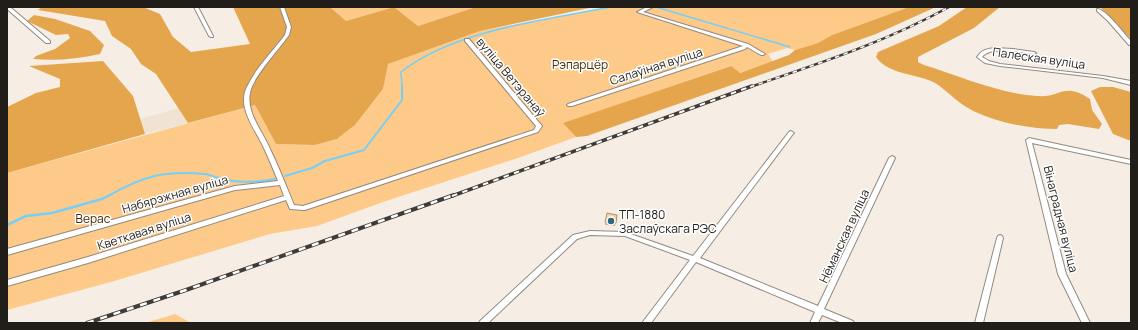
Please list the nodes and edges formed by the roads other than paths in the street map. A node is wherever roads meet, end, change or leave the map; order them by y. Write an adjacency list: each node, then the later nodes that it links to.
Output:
1 (7, 7): 8 (street)
2 (196, 7): 6 (street)
3 (282, 7): 18 (street)
4 (651, 7): 10 (street)
5 (1098, 10): 9 (street)
6 (211, 36)
7 (467, 40): 19 (street, вуліца Ветэранаў)
8 (48, 42)
9 (1131, 44)
10 (746, 45): 12 (street); 14 (street, Салаўіная вуліца)
11 (1034, 53): 13 (street, Палеская вуліца)
12 (763, 54)
13 (1131, 84)
14 (570, 105)
15 (791, 133): 22 (street)
16 (892, 158): 24 (street, Нёманская вуліца)
17 (1131, 162): 30 (street, Вінаградная вуліца)
18 (282, 183): 19 (street); 21 (street, Набярэжная вуліца)
19 (288, 197): 23 (street, Кветкавая вуліца)
20 (1000, 238): 29 (street)
21 (7, 252)
22 (695, 259): 24 (street); 25 (street); 26 (street)
23 (7, 283)
24 (820, 311): 27 (street, Нёманская вуліца); 28 (street)
25 (483, 323)
26 (646, 323)
27 (814, 323)
28 (850, 323)
29 (979, 323)
30 (1086, 323)

